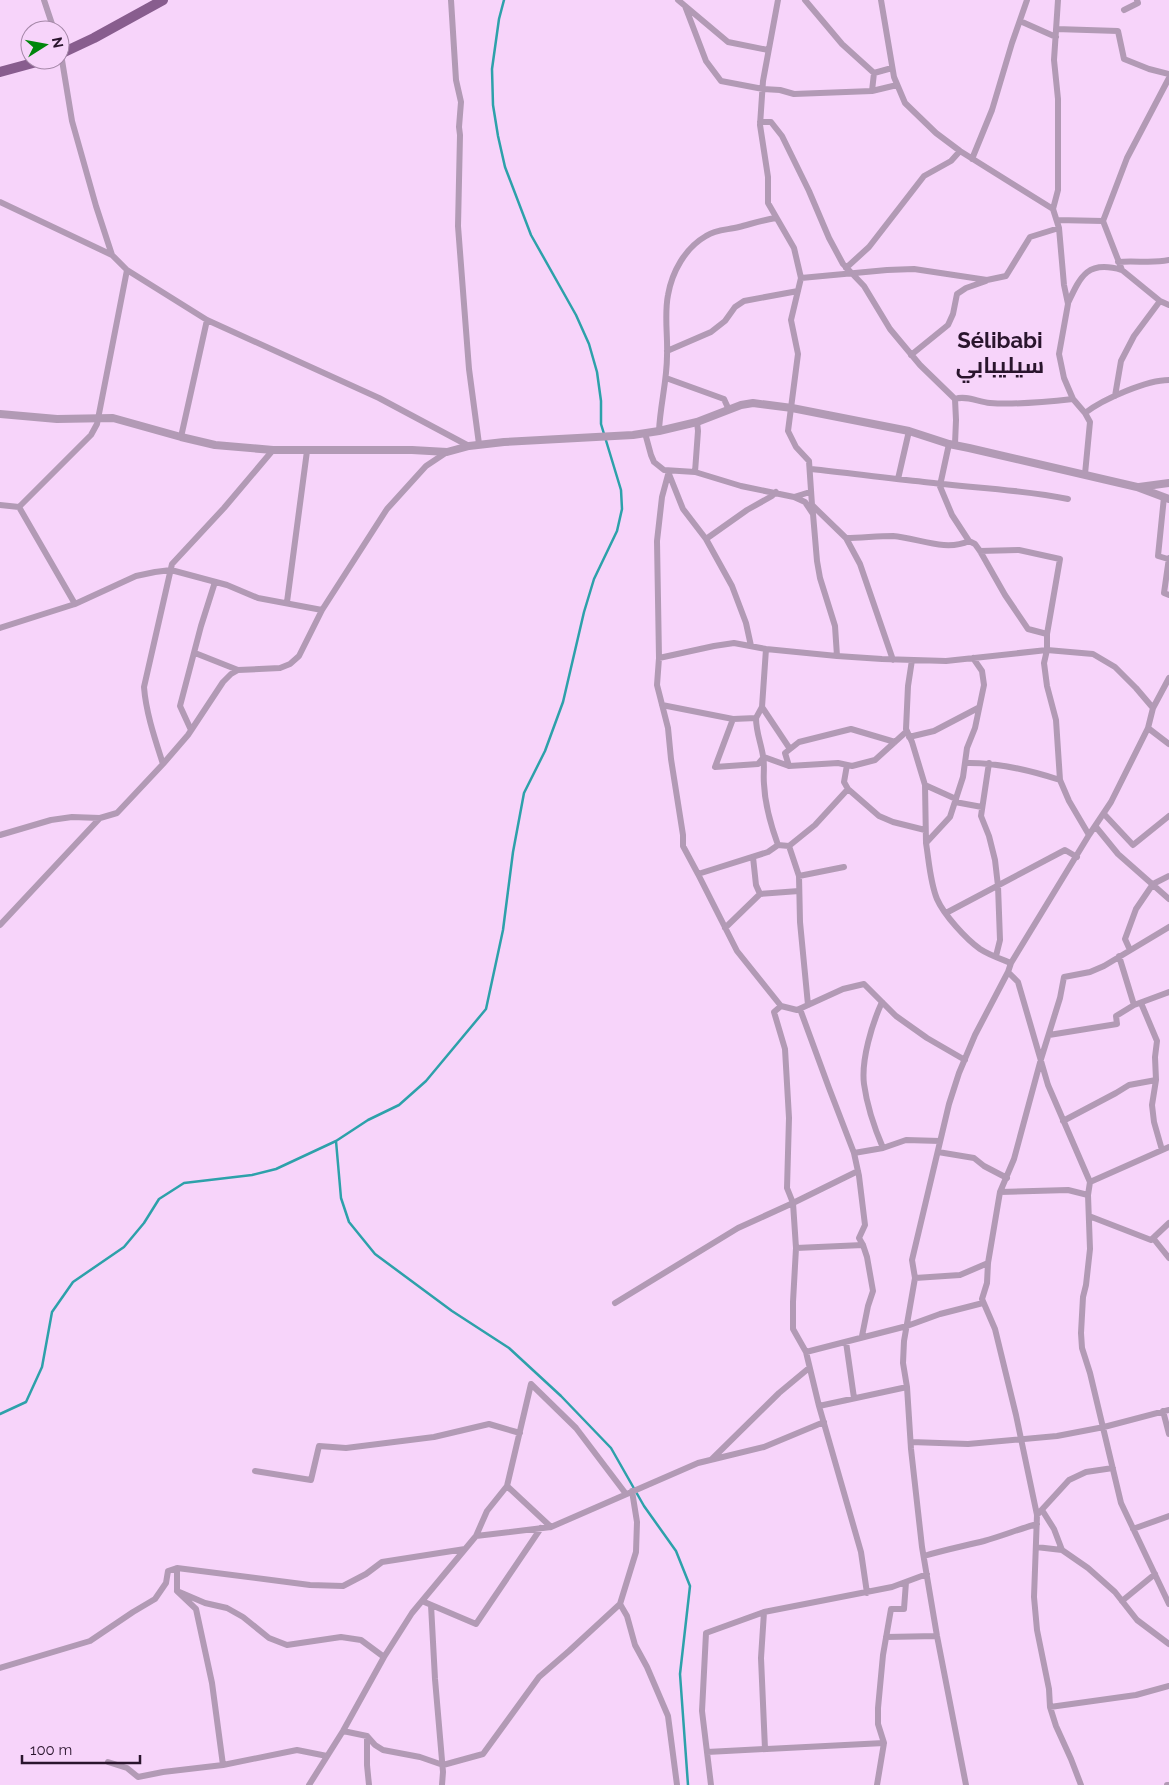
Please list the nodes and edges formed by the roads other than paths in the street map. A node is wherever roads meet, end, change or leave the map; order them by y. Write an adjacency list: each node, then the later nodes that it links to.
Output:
1 (44, 0): 13 (street)
2 (163, 0): 16 (main road)
3 (451, 0): 68 (street)
4 (678, 0): 11 (street)
5 (778, 0): 17 (street)
6 (805, 0): 22 (street)
7 (881, 0): 19 (street)
8 (1027, 0): 14 (street)
9 (1058, 0): 15 (street)
10 (1137, 0): 12 (street)
11 (685, 6): 17 (street); 26 (street)
12 (1124, 10)
13 (51, 20)
14 (1020, 21): 15 (street); 30 (street)
15 (1056, 33): 23 (street); 32 (street)
16 (70, 48)
17 (768, 50): 26 (street)
18 (20, 67): 21 (main road)
19 (892, 68): 22 (street); 25 (street)
20 (64, 70): 37 (street)
21 (0, 72)
22 (874, 73): 27 (street)
23 (1169, 74)
24 (1169, 78): 35 (street)
25 (897, 86): 27 (street); 29 (street)
26 (763, 89): 27 (street); 28 (street)
27 (872, 91)
28 (760, 122): 33 (street); 40 (street)
29 (960, 151): 30 (street); 40 (street)
30 (972, 159): 32 (street)
31 (0, 202): 37 (street)
32 (1053, 209): 34 (street)
33 (776, 218): 44 (street); 51 (street)
34 (1057, 220): 35 (street); 36 (street)
35 (1103, 220): 39 (street)
36 (1059, 228): 45 (street); 48 (street)
37 (112, 255): 41 (street)
38 (1169, 260): 39 (street)
39 (1118, 262): 42 (street)
40 (846, 268): 43 (street)
41 (127, 270): 50 (street); 62 (street)
42 (1122, 270): 47 (street); 48 (street)
43 (851, 274): 44 (street); 45 (street); 52 (street)
44 (802, 278): 46 (street)
45 (987, 280): 52 (street)
46 (798, 291): 51 (street); 58 (street)
47 (1160, 300): 49 (street); 55 (street)
48 (1068, 304): 57 (street)
49 (1169, 305)
50 (207, 320): 67 (street); 70 (street)
51 (667, 351): 53 (street)
52 (911, 355): 56 (street)
53 (666, 378): 59 (street); 64 (street)
54 (1169, 380): 55 (street)
55 (1114, 396): 60 (street)
56 (954, 399): 57 (street); 69 (street)
57 (1073, 399): 60 (street)
58 (792, 408): 59 (street); 65 (street); 74 (street)
59 (728, 410): 63 (street)
60 (1085, 413): 77 (street)
61 (0, 414): 62 (street)
62 (99, 418): 67 (street); 88 (street)
63 (697, 422): 64 (street); 75 (street)
64 (659, 431): 66 (street)
65 (909, 431): 69 (street); 78 (street)
66 (645, 433): 68 (street); 76 (street)
67 (180, 437): 71 (street)
68 (479, 444): 70 (street)
69 (952, 444): 77 (street); 80 (street)
70 (469, 446): 73 (street)
71 (272, 450): 72 (street); 95 (street)
72 (307, 451): 73 (street); 98 (street)
73 (447, 452): 100 (street)
74 (810, 469): 78 (street); 83 (street)
75 (695, 472): 76 (street); 82 (street)
76 (669, 473): 91 (street); 108 (street)
77 (1085, 474): 81 (street)
78 (898, 479): 80 (street)
79 (1169, 483): 81 (street)
80 (939, 484): 86 (street); 92 (street)
81 (1137, 487): 85 (street)
82 (776, 492): 84 (street); 91 (street)
83 (810, 492): 84 (street); 89 (street)
84 (794, 497): 89 (street)
85 (1166, 498): 94 (street)
86 (1068, 499)
87 (0, 505): 88 (street)
88 (19, 507): 99 (street)
89 (816, 514): 90 (street); 107 (street)
90 (846, 538): 92 (street); 110 (street)
91 (706, 539): 103 (street)
92 (969, 541): 93 (street)
93 (980, 551): 102 (street); 102 (street)
94 (1168, 559): 97 (street)
95 (171, 570): 96 (street); 99 (street); 129 (street)
96 (215, 582): 98 (street); 106 (street)
97 (1169, 595)
98 (287, 602): 100 (street)
99 (74, 604): 101 (street)
100 (322, 610): 112 (street)
101 (0, 628)
102 (1047, 634): 105 (street)
103 (751, 646): 104 (street); 108 (street)
104 (766, 649): 107 (street); 115 (street)
105 (1047, 650): 109 (street); 117 (street); 132 (street)
106 (195, 653): 112 (street); 121 (street)
107 (837, 656): 110 (street)
108 (659, 658): 114 (street)
109 (973, 658): 111 (street); 116 (street)
110 (893, 660): 111 (street)
111 (912, 660): 122 (street)
112 (238, 670): 121 (street)
113 (1169, 678): 117 (street)
114 (662, 705): 119 (street); 150 (street)
115 (762, 707): 118 (street); 125 (street)
116 (978, 708): 122 (street); 127 (street)
117 (1153, 708): 120 (street)
118 (756, 718): 119 (street); 126 (street)
119 (733, 720): 126 (street)
120 (1148, 728): 124 (street); 137 (street)
121 (191, 730): 129 (street)
122 (908, 734): 123 (street); 133 (street)
123 (895, 742): 125 (street); 130 (street)
124 (1169, 744)
125 (790, 749): 131 (street)
126 (764, 757): 131 (street); 145 (street)
127 (965, 763): 128 (street); 135 (street)
128 (989, 763): 132 (street); 136 (street)
129 (163, 764): 139 (street)
130 (847, 765): 131 (street); 134 (street)
131 (789, 766)
132 (1060, 780): 143 (street)
133 (925, 785): 135 (street); 141 (street)
134 (848, 789): 141 (street); 146 (street)
135 (955, 800): 136 (street); 144 (street)
136 (982, 807): 154 (street)
137 (1104, 814): 138 (street); 140 (street)
138 (1169, 816)
139 (100, 818): 142 (street); 159 (street)
140 (1096, 827): 143 (street); 153 (street)
141 (925, 830): 144 (street)
142 (0, 835)
143 (1089, 835): 148 (street)
144 (926, 843): 158 (street)
145 (778, 845): 146 (street); 147 (street)
146 (788, 846): 151 (street)
147 (753, 857): 150 (street); 156 (street)
148 (1077, 857): 154 (street); 165 (street)
149 (844, 867): 151 (street)
150 (698, 874): 161 (street)
151 (799, 876): 155 (street)
152 (1169, 876): 153 (street)
153 (1153, 884): 157 (street); 162 (street)
154 (998, 886): 158 (street); 163 (street)
155 (799, 890): 156 (street); 170 (street)
156 (760, 894): 161 (street)
157 (1169, 898)
158 (946, 913): 163 (street)
159 (1, 922)
160 (1169, 927): 162 (street)
161 (725, 928): 171 (street)
162 (1130, 950): 164 (street)
163 (996, 956): 165 (street)
164 (1120, 956): 169 (street); 173 (street)
165 (1011, 963): 166 (street)
166 (1008, 972): 174 (street); 175 (street)
167 (1169, 992): 169 (street)
168 (882, 1002): 170 (street); 175 (street); 180 (street)
169 (1138, 1004): 173 (street); 176 (street)
170 (808, 1005): 172 (street)
171 (781, 1006): 172 (street); 189 (street)
172 (800, 1008): 183 (street)
173 (1049, 1035): 174 (street)
174 (1041, 1059): 177 (street); 185 (street)
175 (965, 1060): 178 (street)
176 (1156, 1080): 177 (street); 181 (street)
177 (1063, 1121): 186 (street)
178 (940, 1141): 180 (street); 182 (street)
179 (1169, 1147): 181 (street)
180 (882, 1148): 183 (street)
181 (1162, 1150): 186 (street)
182 (938, 1152): 185 (street); 197 (street)
183 (854, 1153): 184 (street)
184 (858, 1171): 189 (street); 193 (street)
185 (1007, 1178): 187 (street)
186 (1090, 1182): 188 (street)
187 (1000, 1192): 188 (street); 196 (street)
188 (1088, 1195): 190 (street)
189 (793, 1203): 194 (street); 198 (street)
190 (1089, 1216): 192 (street); 210 (street)
191 (1169, 1223): 192 (street)
192 (1153, 1238): 195 (street)
193 (863, 1245): 194 (street); 201 (street)
194 (796, 1248): 203 (street)
195 (1169, 1258)
196 (988, 1263): 197 (street); 199 (street)
197 (915, 1278): 200 (street)
198 (615, 1303)
199 (983, 1303): 200 (street); 213 (street)
200 (907, 1326): 201 (street); 205 (street)
201 (862, 1336): 202 (street)
202 (846, 1342): 203 (street); 206 (street)
203 (806, 1352): 204 (street)
204 (809, 1368): 207 (street); 215 (street)
205 (907, 1386): 206 (street); 214 (street)
206 (854, 1398): 207 (street)
207 (819, 1406): 209 (street)
208 (1166, 1411): 210 (street); 212 (street)
209 (824, 1422): 215 (street); 237 (street)
210 (1104, 1427): 213 (street); 216 (street)
211 (520, 1433): 217 (street); 218 (street); 219 (street)
212 (1169, 1434)
213 (1021, 1439): 214 (street); 221 (street)
214 (911, 1442): 231 (street)
215 (711, 1460): 219 (street)
216 (1113, 1468): 220 (street); 226 (street)
217 (255, 1471)
218 (507, 1486): 224 (street); 227 (street)
219 (629, 1493): 224 (street); 240 (street)
220 (1042, 1510): 221 (street); 230 (street)
221 (1037, 1515): 223 (street)
222 (1169, 1516): 226 (street)
223 (1037, 1524): 228 (street); 231 (street)
224 (551, 1527): 225 (street)
225 (541, 1528): 227 (street); 242 (street)
226 (1134, 1529): 234 (street)
227 (476, 1536): 229 (street)
228 (1036, 1547): 230 (street); 250 (street)
229 (465, 1549): 232 (street); 238 (street)
230 (1062, 1550): 239 (street)
231 (924, 1556): 233 (street)
232 (177, 1568): 236 (street); 248 (street)
233 (927, 1574): 235 (street); 244 (street)
234 (1155, 1574): 239 (street); 241 (street)
235 (906, 1582): 237 (street); 245 (street)
236 (177, 1591): 247 (street); 258 (street)
237 (867, 1593): 243 (street)
238 (422, 1601): 242 (street); 247 (street)
239 (1122, 1601): 246 (street)
240 (620, 1604): 259 (street); 265 (street)
241 (1169, 1604)
242 (431, 1605): 259 (street)
243 (764, 1612): 254 (street); 255 (street)
244 (937, 1636): 245 (street); 268 (street)
245 (886, 1637): 253 (street)
246 (1169, 1644)
247 (384, 1657): 251 (street)
248 (0, 1668)
249 (1169, 1686): 250 (street)
250 (1050, 1707): 269 (street)
251 (343, 1731): 252 (street); 256 (street)
252 (367, 1736): 259 (street); 263 (street)
253 (884, 1744): 254 (street); 267 (street)
254 (765, 1748): 255 (street)
255 (707, 1752): 266 (street)
256 (327, 1756): 258 (street); 262 (street)
257 (108, 1762): 260 (street)
258 (223, 1765): 260 (street)
259 (443, 1765): 264 (street)
260 (138, 1777): 261 (street)
261 (137, 1785)
262 (309, 1785)
263 (369, 1785)
264 (442, 1785)
265 (677, 1785)
266 (711, 1785)
267 (877, 1785)
268 (966, 1785)
269 (1081, 1785)

